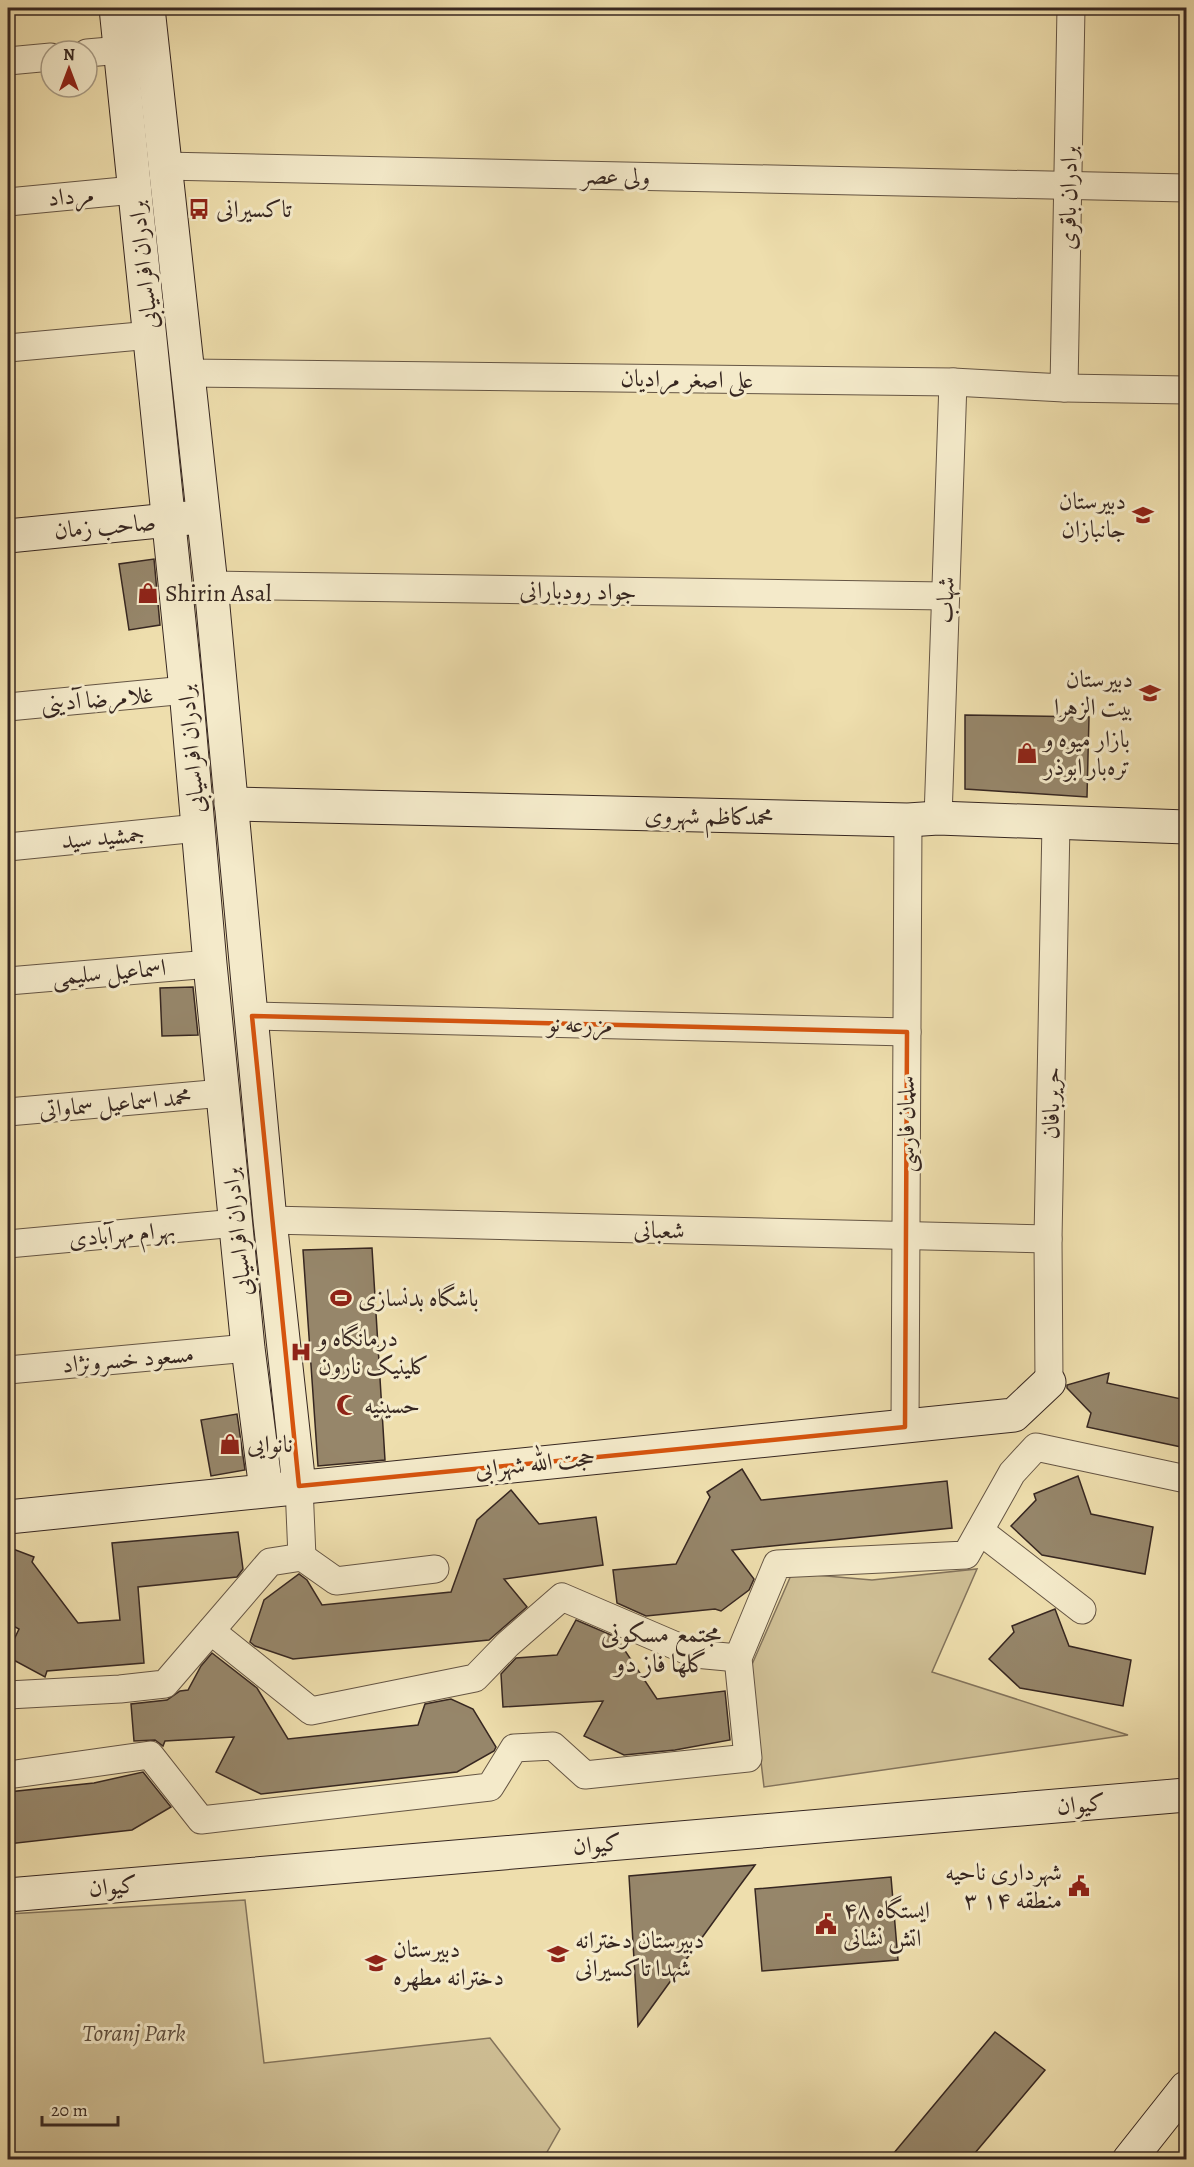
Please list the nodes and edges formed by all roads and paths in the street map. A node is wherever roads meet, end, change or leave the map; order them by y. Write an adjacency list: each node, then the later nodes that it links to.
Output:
1 (116, 8): 4 (street, برادران افراسیابی)
2 (148, 8): 8 (street, برادران افراسیابی)
3 (1071, 8): 9 (street, برادران باقری)
4 (120, 50): 5 (street); 11 (street, برادران افراسیابی)
5 (99, 52)
6 (39, 58): 7 (street)
7 (8, 61)
8 (164, 166): 9 (street, ولی عصر); 15 (street, برادران افراسیابی)
9 (1068, 185): 10 (street, ولی عصر); 17 (street, برادران باقری)
10 (1186, 188)
11 (134, 190): 12 (street, مرداد); 13 (street, برادران افراسیابی)
12 (8, 202)
13 (151, 335): 14 (street); 20 (street, برادران افراسیابی)
14 (8, 348)
15 (187, 373): 16 (street, علی اصغر مرادیان); 19 (street, برادران افراسیابی)
16 (953, 382): 17 (street, علی اصغر مرادیان); 23 (street, شهاب)
17 (1064, 388): 18 (street, علی اصغر مرادیان)
18 (1186, 390)
19 (203, 517): 20 (street, صاحب زمان); 22 (street, برادران افراسیابی)
20 (168, 520): 21 (street, صاحب زمان); 24 (street, برادران افراسیابی)
21 (8, 536)
22 (210, 585): 23 (street, جواد رودبارانی); 26 (street, برادران افراسیابی)
23 (945, 596): 27 (street, شهاب)
24 (186, 690): 25 (street, غلامرضا آدینی); 30 (street, برادران افراسیابی)
25 (8, 707)
26 (231, 804): 27 (street, محمدکاظم شهروی); 34 (street, برادران افراسیابی)
27 (923, 819): 28 (street, محمدکاظم شهروی); 35 (street, سلمان فارسی)
28 (1056, 823): 29 (street, محمدکاظم شهروی); 41 (street, حریربافان)
29 (1186, 827)
30 (198, 828): 31 (street, جمشید سید); 32 (street, برادران افراسیابی)
31 (8, 846)
32 (210, 964): 33 (street, اسماعیل سلیمی); 36 (street, برادران افراسیابی)
33 (8, 981)
34 (252, 1016): 35 (street, مزرعه نو); 38 (street, برادران افراسیابی)
35 (907, 1032): 40 (street, سلمان فارسی)
36 (223, 1093): 37 (street, محمد اسماعیل سماواتی); 39 (street, برادران افراسیابی)
37 (8, 1112)
38 (270, 1220): 40 (street, شعبانی); 48 (street, برادران افراسیابی)
39 (237, 1223): 42 (street, بهرام مهرآبادی); 43 (street, برادران افراسیابی)
40 (906, 1235): 41 (street, شعبانی); 46 (street, سلمان فارسی)
41 (1048, 1239): 45 (street, حریربافان)
42 (8, 1244)
43 (248, 1348): 44 (street, مسعود خسرونژاد); 49 (street, برادران افراسیابی)
44 (8, 1370)
45 (1049, 1382): 46 (street, حجت الله شهرابی)
46 (905, 1427): 48 (street, حجت الله شهرابی)
47 (1186, 1479): 51 (street)
48 (299, 1486): 49 (street, حجت الله شهرابی); 52 (street)
49 (266, 1490): 50 (street, حجت الله شهرابی)
50 (8, 1517)
51 (980, 1531): 54 (street); 56 (street)
52 (302, 1557): 53 (street); 55 (street)
53 (435, 1569)
54 (1082, 1610)
55 (210, 1631): 56 (street); 57 (street)
56 (738, 1658): 58 (street)
57 (8, 1695)
58 (8, 1775)
59 (1186, 1795): 60 (street, کیوان)
60 (8, 1895)
61 (1186, 2088): 62 (street)
62 (1129, 2160)

